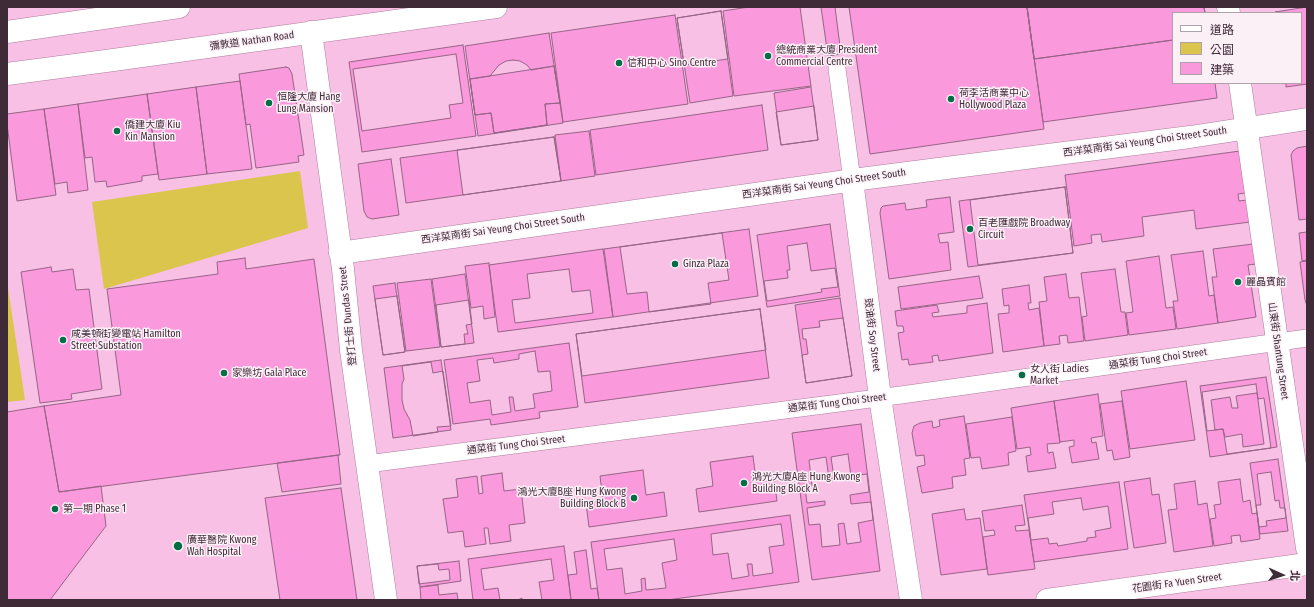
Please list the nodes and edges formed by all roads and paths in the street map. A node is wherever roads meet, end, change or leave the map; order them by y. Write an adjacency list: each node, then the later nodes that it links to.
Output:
1 (179, 7): 3 (street)
2 (496, 7): 4 (street, 彌敦道 Nathan Road)
3 (7, 32)
4 (311, 32): 6 (street, 彌敦道 Nathan Road); 11 (street, 登打士街 Dundas Street)
5 (837, 69): 10 (street, 豉油街 Soy Street)
6 (7, 74)
7 (1240, 84): 9 (street, 山東街 Shantung Street)
8 (1307, 119): 9 (street, 西洋菜南街 Sai Yeung Choi Street South)
9 (1247, 128): 10 (street, 西洋菜南街 Sai Yeung Choi Street South); 13 (street, 山東街 Shantung Street)
10 (852, 180): 11 (street, 西洋菜南街 Sai Yeung Choi Street South); 14 (street, 豉油街 Soy Street)
11 (340, 253): 15 (street, 登打士街 Dundas Street)
12 (1307, 338): 13 (street, 通菜街 Tung Choi Street)
13 (1277, 342): 14 (street, 通菜街 Tung Choi Street); 16 (street, 山東街 Shantung Street)
14 (880, 397): 15 (street, 通菜街 Tung Choi Street); 19 (street, 豉油街 Soy Street)
15 (367, 464): 18 (street, 登打士街 Dundas Street)
16 (1307, 548)
17 (1307, 564): 20 (street, 花園街 Fa Yuen Street)
18 (386, 600)
19 (911, 600)
20 (1047, 600)

